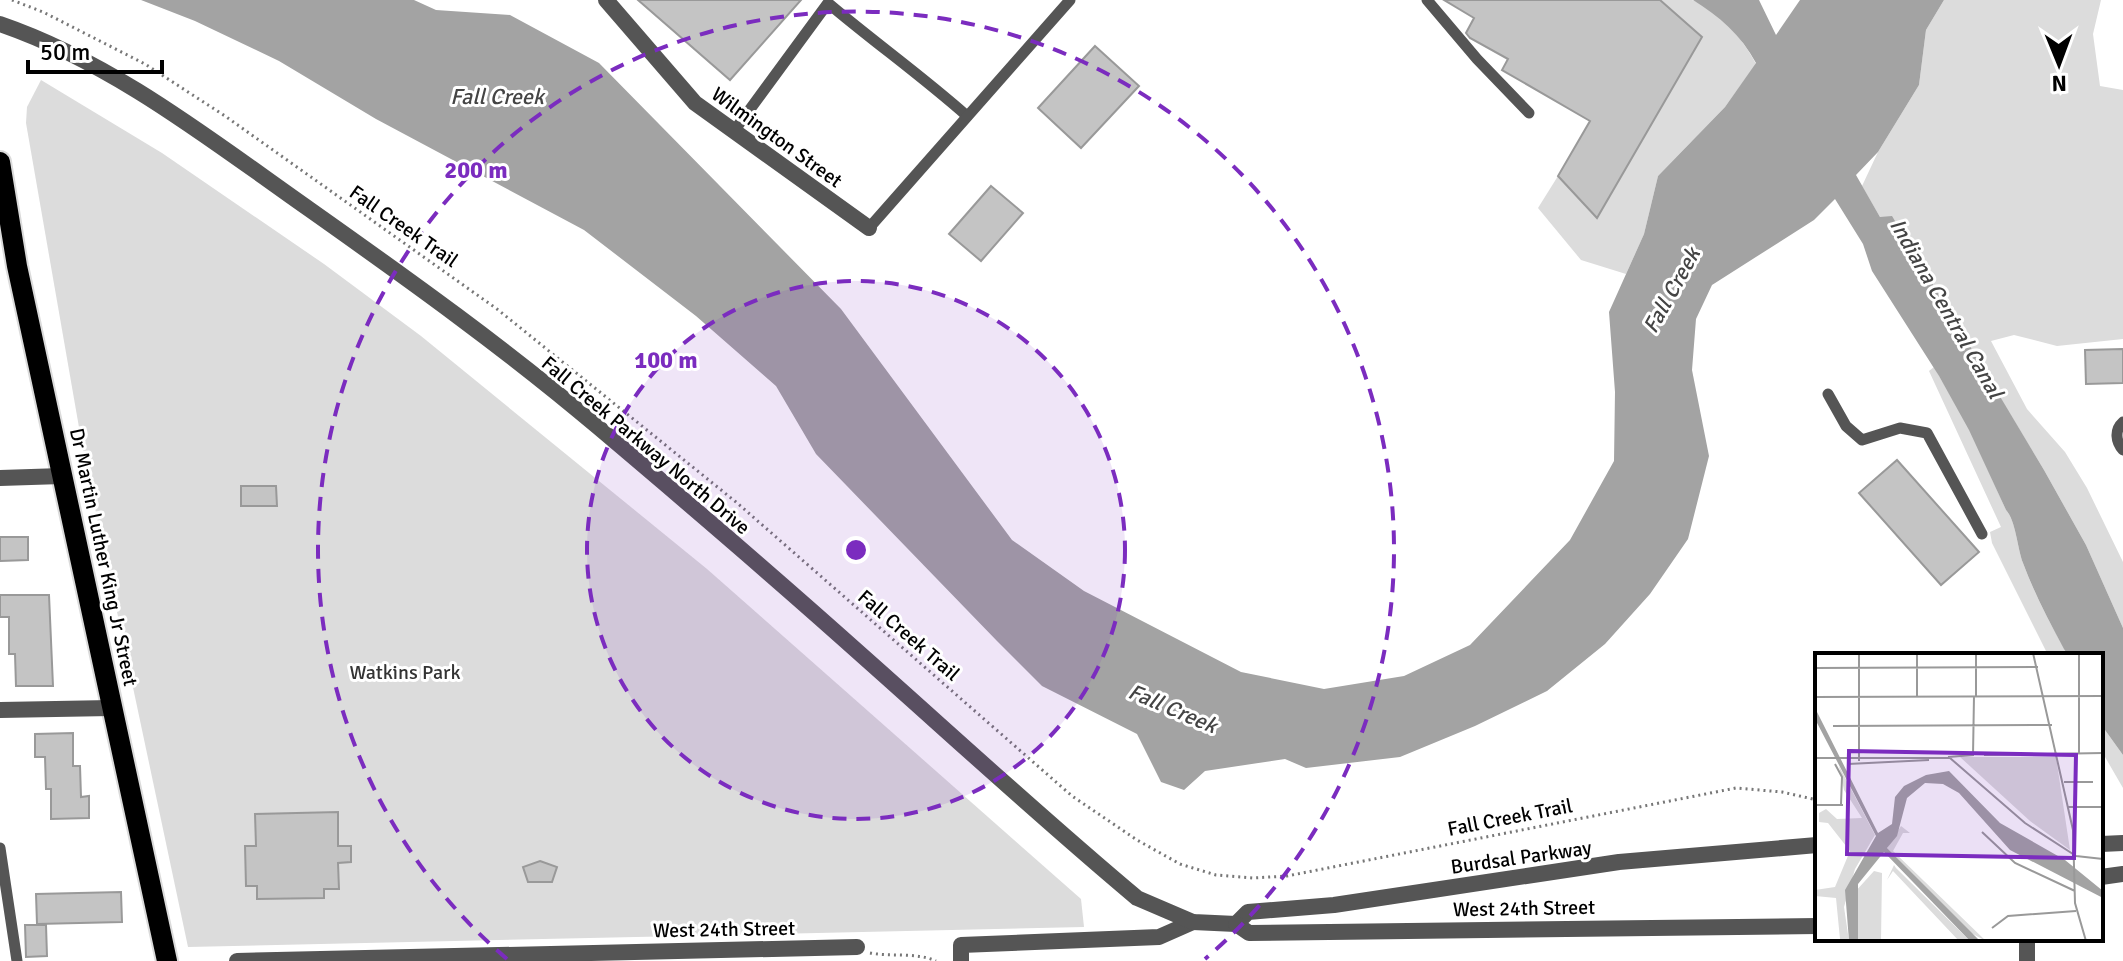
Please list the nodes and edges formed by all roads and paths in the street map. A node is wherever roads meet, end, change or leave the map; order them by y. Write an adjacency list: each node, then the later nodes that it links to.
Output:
1 (12, 0): 20 (path, Fall Creek Trail)
2 (606, 0): 9 (street, Wilmington Street)
3 (1070, 0): 8 (lane)
4 (1427, 0): 7 (lane)
5 (827, 1): 8 (lane); 9 (lane)
6 (0, 24): 27 (street, Fall Creek Parkway North Drive)
7 (1529, 113)
8 (967, 116): 11 (lane)
9 (734, 131): 11 (street, Wilmington Street)
10 (0, 162): 15 (main road, Dr Martin Luther King Jr Street)
11 (869, 228)
12 (1828, 394): 17 (lane)
13 (2123, 422): 14 (lane)
14 (2123, 450)
15 (62, 476): 16 (street); 18 (main road, Dr Martin Luther King Jr Street)
16 (0, 478)
17 (1982, 534)
18 (111, 708): 19 (street); 35 (main road, Dr Martin Luther King Jr Street)
19 (0, 710)
20 (1815, 800)
21 (2123, 843): 22 (street)
22 (2103, 844)
23 (1815, 845): 28 (street, Burdsal Parkway)
24 (0, 848): 34 (lane)
25 (2123, 874): 26 (street)
26 (2103, 877)
27 (1193, 922): 28 (street, Fall Creek Parkway North Drive); 31 (street)
28 (1236, 924): 29 (street, West 24th Street)
29 (1815, 926)
30 (857, 947): 32 (street, West 24th Street); 37 (path)
31 (961, 953)
32 (503, 957): 33 (street, West 24th Street)
33 (355, 960): 36 (street, West 24th Street)
34 (17, 961)
35 (167, 961)
36 (237, 961)
37 (936, 961)

